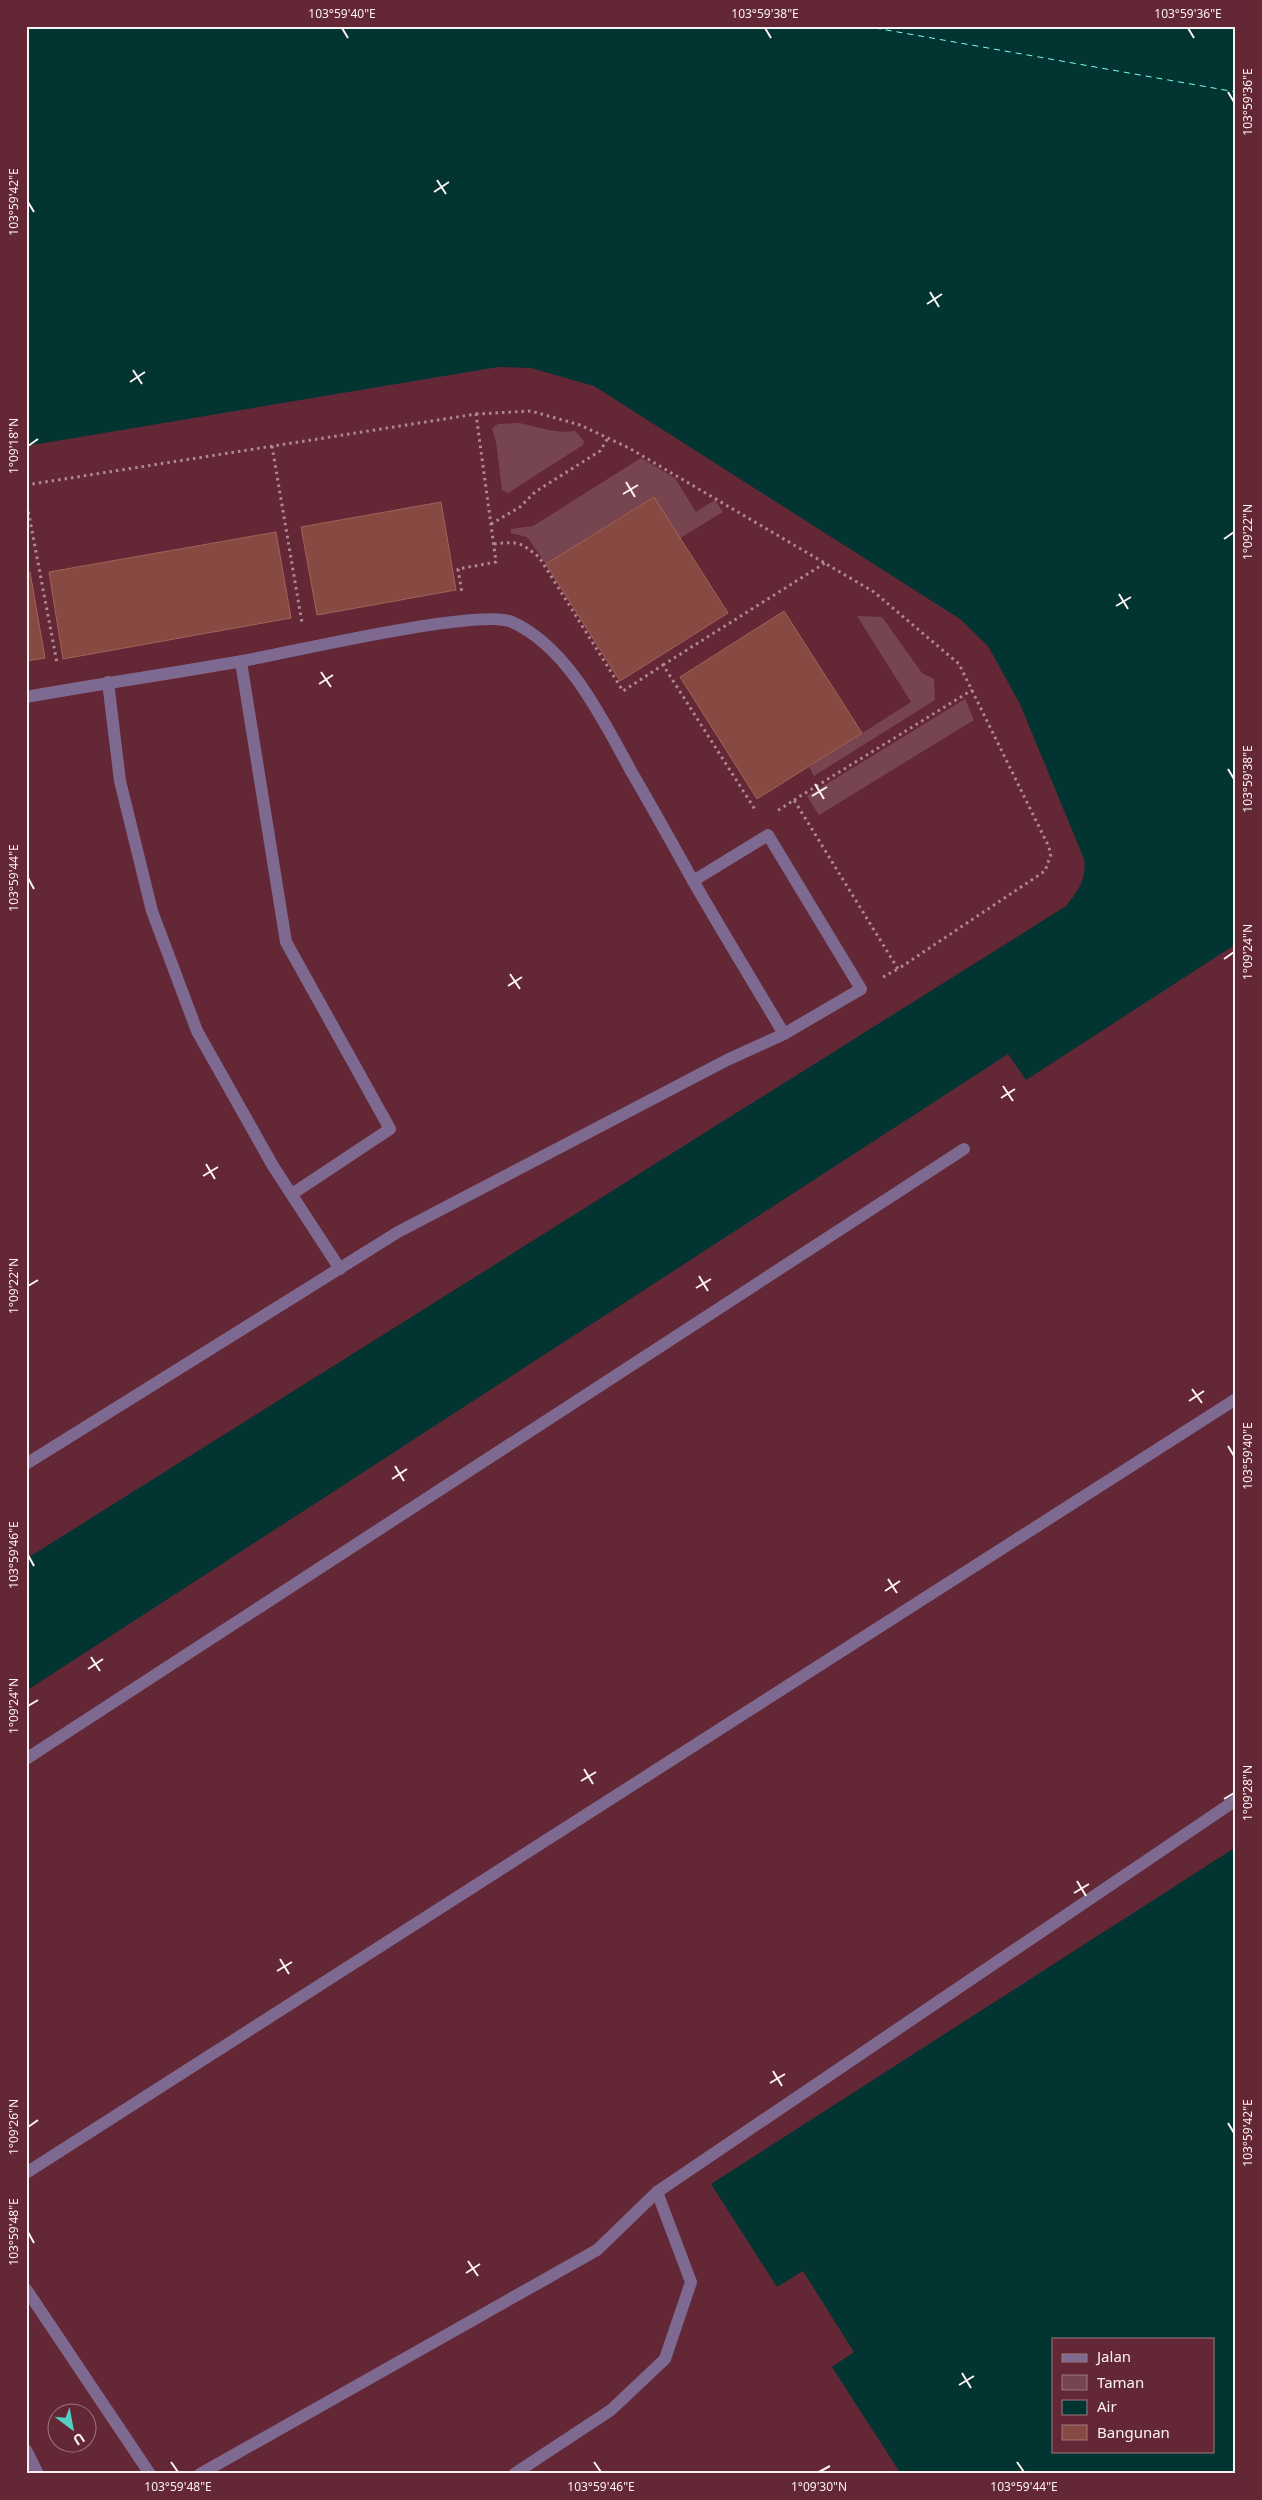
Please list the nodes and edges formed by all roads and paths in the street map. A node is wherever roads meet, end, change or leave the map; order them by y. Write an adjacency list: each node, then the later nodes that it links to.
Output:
1 (476, 414): 2 (path); 3 (path); 6 (path)
2 (608, 438): 6 (path); 8 (path)
3 (272, 446): 4 (path); 11 (path)
4 (26, 485)
5 (26, 499): 15 (path)
6 (491, 524): 7 (path)
7 (494, 544): 9 (path); 17 (path)
8 (825, 563): 17 (path); 19 (path)
9 (453, 597)
10 (311, 621): 11 (path)
11 (302, 622): 12 (path)
12 (292, 624)
13 (66, 662): 15 (path)
14 (241, 662): 18 (lane); 24 (lane); 27 (lane)
15 (56, 664): 16 (path)
16 (49, 665)
17 (663, 665): 22 (path)
18 (108, 682): 20 (lane); 27 (lane)
19 (972, 690): 21 (path); 21 (path)
20 (26, 697)
21 (794, 800): 23 (path)
22 (757, 812)
23 (770, 815)
24 (693, 881): 25 (lane); 25 (lane)
25 (784, 1034): 28 (lane)
26 (964, 1149): 31 (lane)
27 (292, 1194): 28 (lane)
28 (340, 1269): 30 (lane)
29 (1236, 1399): 33 (lane)
30 (26, 1464)
31 (26, 1759)
32 (1236, 1800): 34 (lane)
33 (26, 2173)
34 (657, 2192): 39 (lane); 40 (lane)
35 (26, 2289): 38 (lane)
36 (26, 2450): 37 (lane)
37 (38, 2474)
38 (150, 2474)
39 (200, 2474)
40 (514, 2474)

